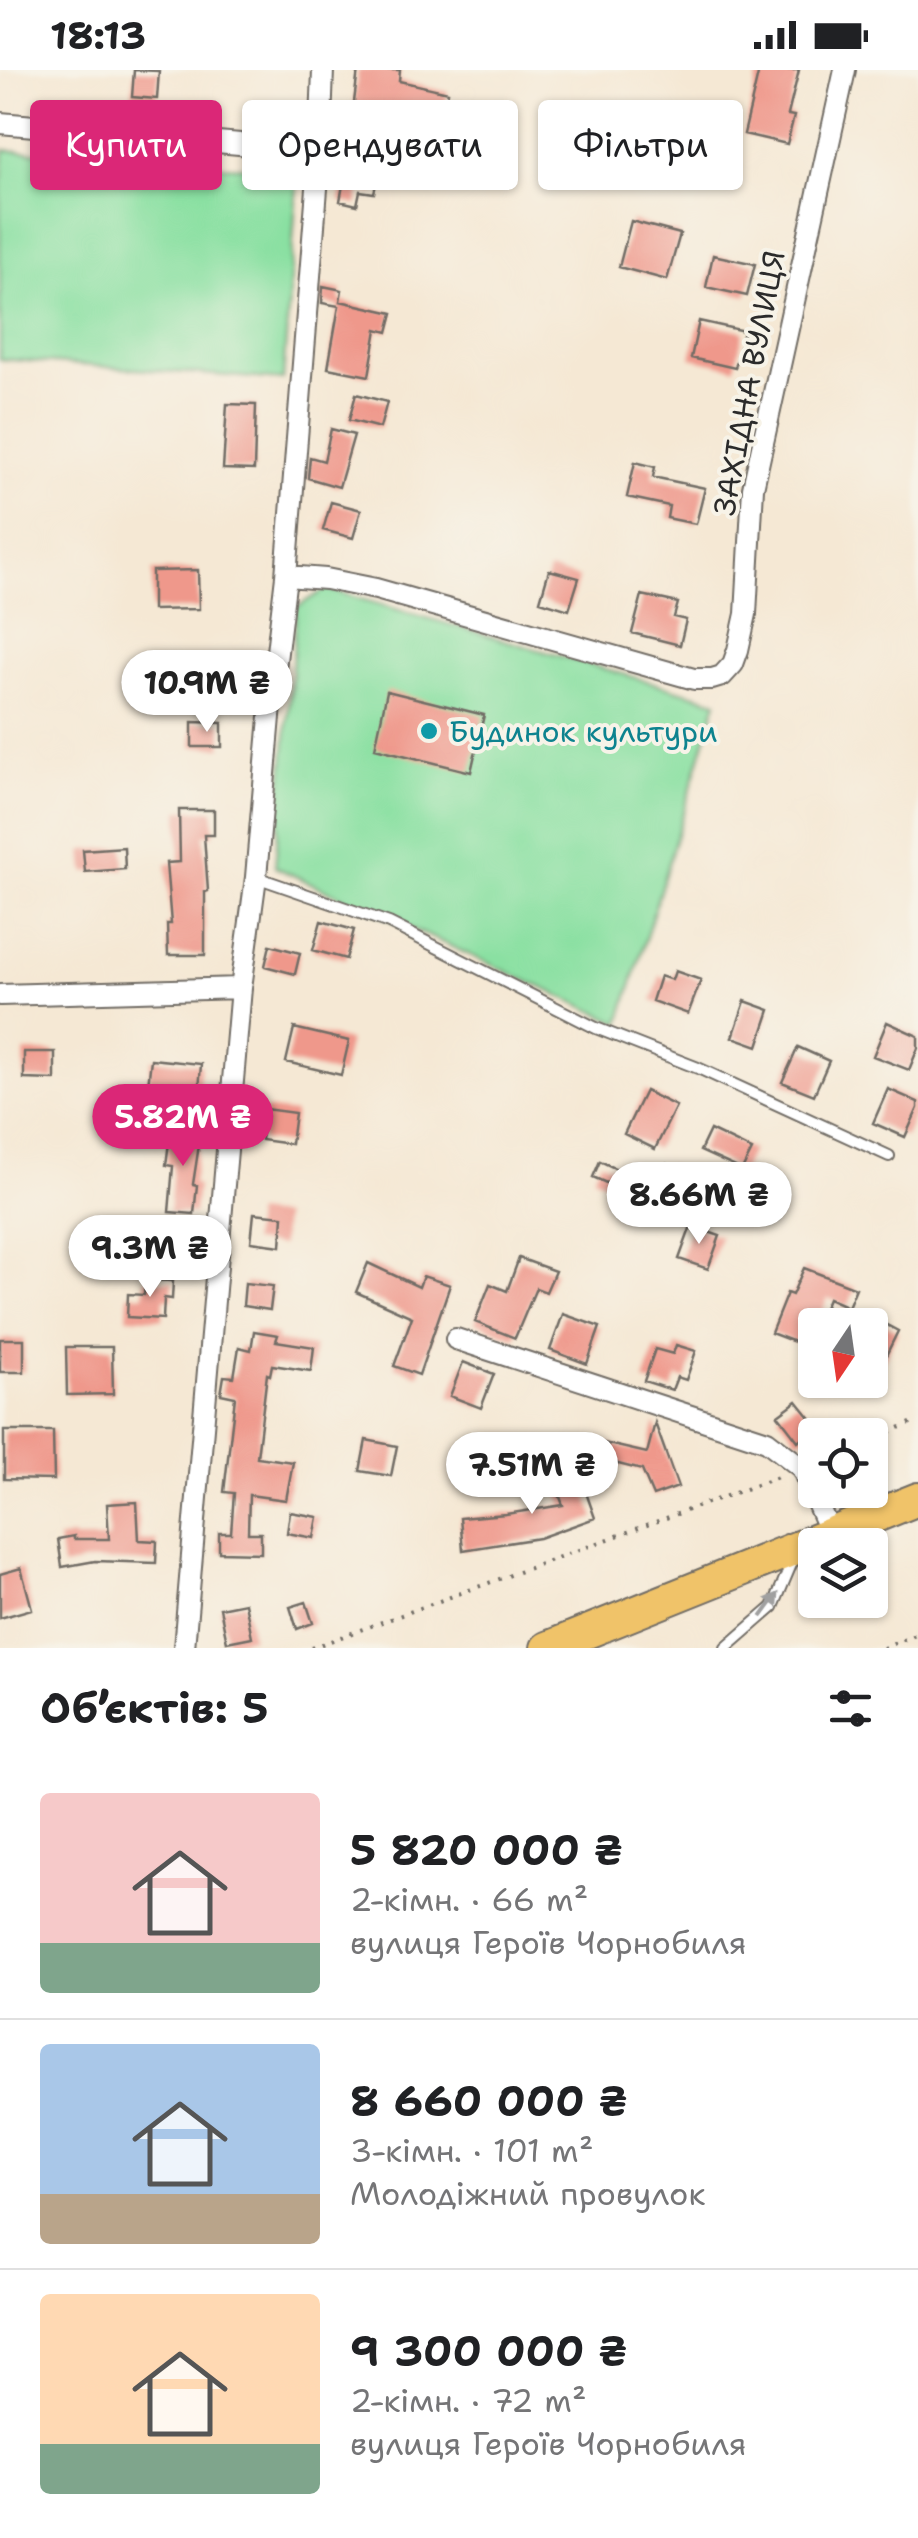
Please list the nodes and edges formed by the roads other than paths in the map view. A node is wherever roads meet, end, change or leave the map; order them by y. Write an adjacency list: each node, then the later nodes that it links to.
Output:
1 (322, 70): 3 (street)
2 (845, 70): 7 (street, ЗАХІДНА ВУЛИЦЯ)
3 (321, 100)
4 (0, 123): 5 (street)
5 (242, 144)
6 (317, 190): 7 (street)
7 (286, 576): 8 (street)
8 (256, 877): 9 (street); 11 (lane)
9 (241, 988): 10 (street); 17 (street)
10 (0, 995)
11 (890, 1156)
12 (456, 1338): 14 (street)
13 (918, 1499): 15 (highway)
14 (828, 1528)
15 (843, 1528)
16 (798, 1549): 18 (highway); 19 (lane, one-way to 16)
17 (184, 1648)
18 (550, 1648)
19 (726, 1648)

